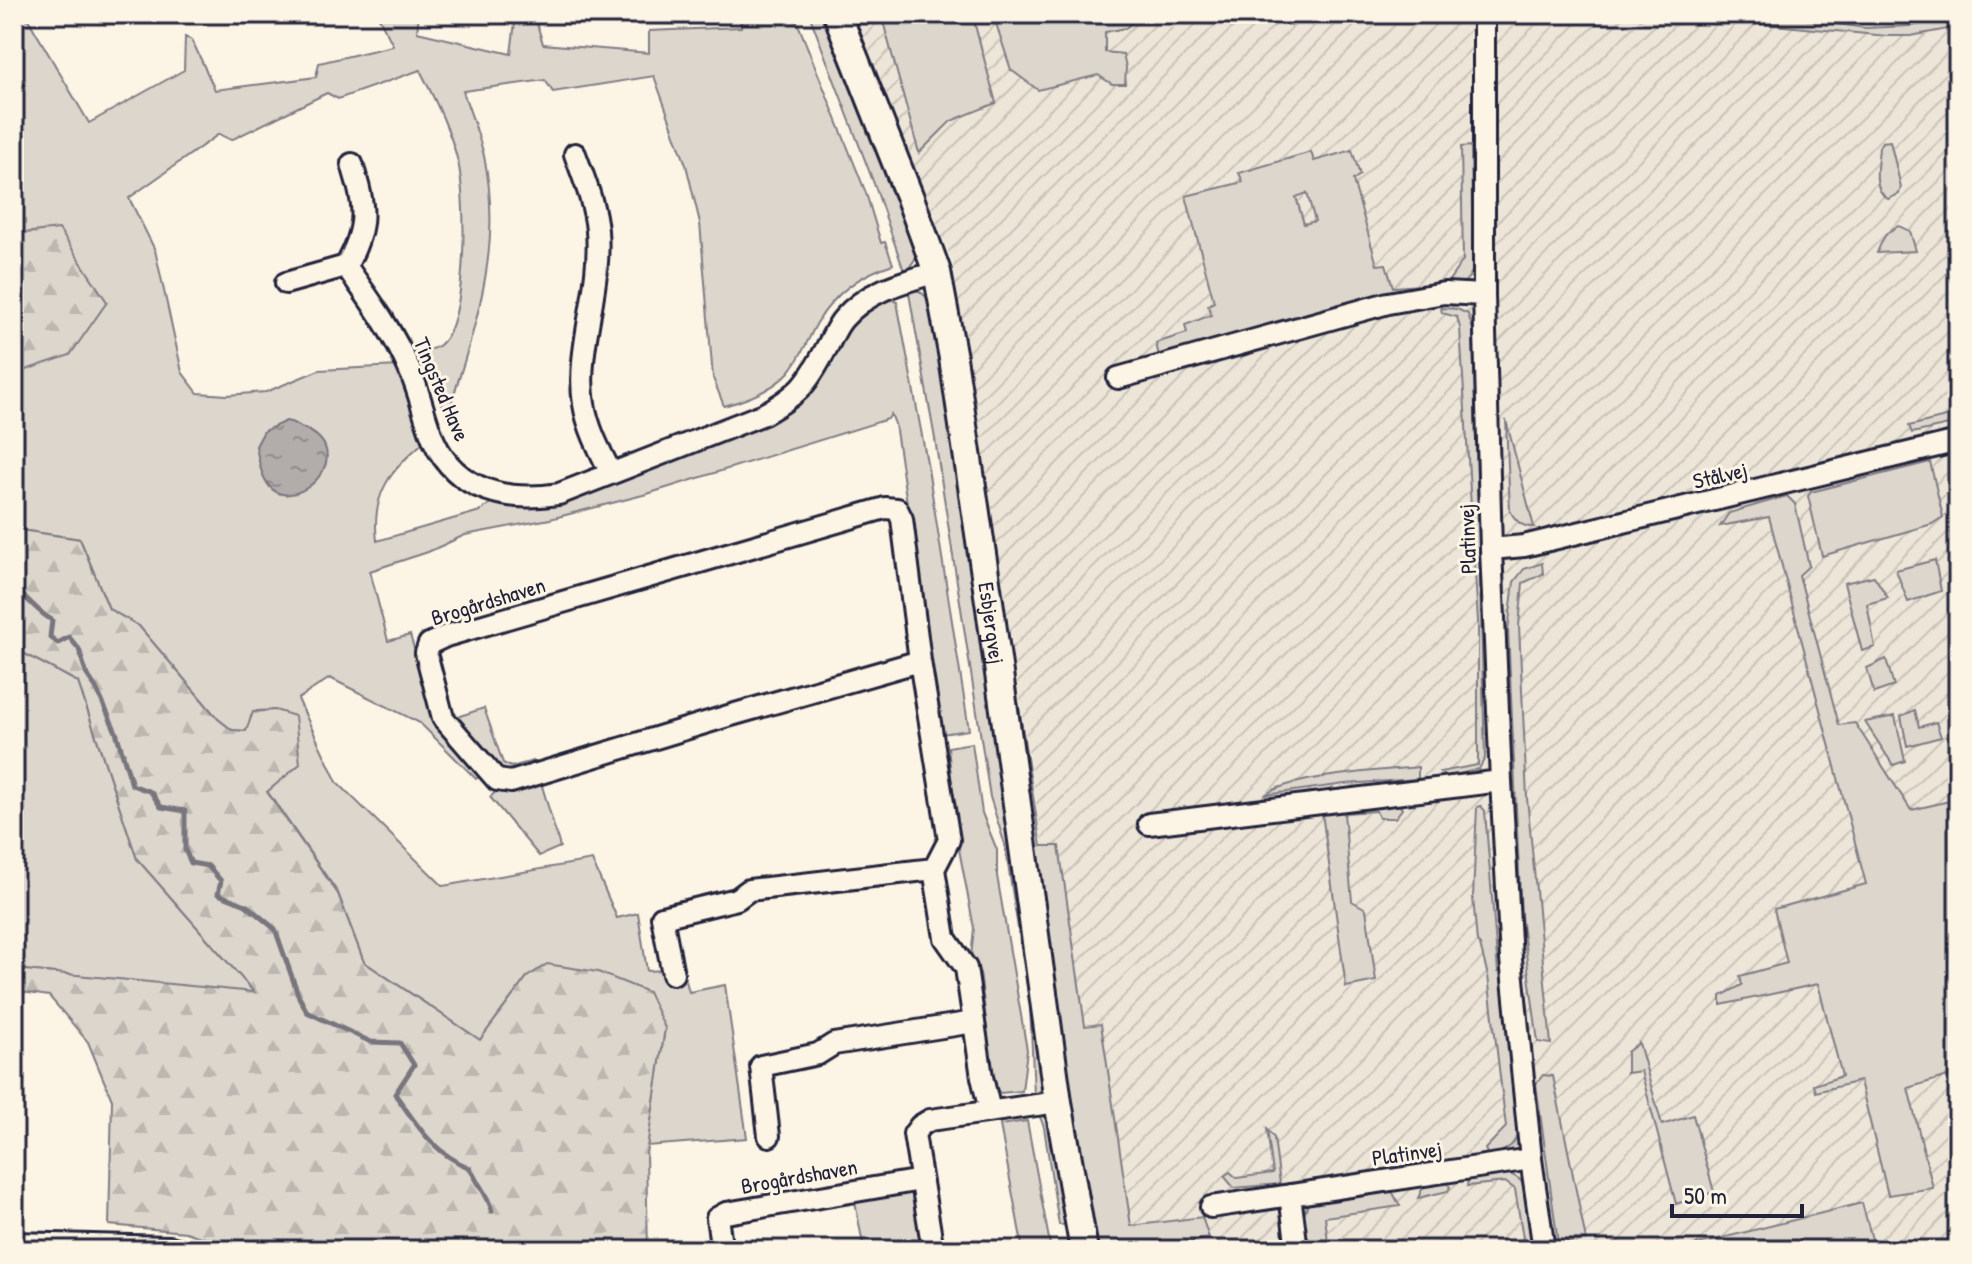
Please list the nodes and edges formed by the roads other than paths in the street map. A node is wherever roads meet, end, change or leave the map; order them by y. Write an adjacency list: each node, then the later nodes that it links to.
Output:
1 (837, 14): 6 (main road, Esbjergvej)
2 (1484, 14): 8 (street, Platinvej)
3 (575, 154): 11 (street)
4 (352, 164): 5 (street)
5 (346, 266): 7 (street); 11 (street, Tingsted Have)
6 (937, 272): 11 (street, Tingsted Have); 19 (main road, Esbjergvej)
7 (286, 283)
8 (1484, 295): 9 (street); 12 (street, Platinvej)
9 (1118, 378)
10 (1958, 441): 12 (street, Stålvej)
11 (611, 473)
12 (1491, 549): 14 (street, Platinvej)
13 (920, 661): 13 (street, Brogårdshaven); 16 (street, Brogårdshaven)
14 (1501, 781): 15 (street); 22 (street, Platinvej)
15 (1149, 824)
16 (934, 869): 17 (street); 18 (street, Brogårdshaven)
17 (673, 974)
18 (974, 1022): 20 (street, Brogårdshaven); 21 (street, Brogårdshaven)
19 (1058, 1102): 20 (street); 30 (main road, Esbjergvej)
20 (990, 1111): 23 (street)
21 (769, 1136)
22 (1531, 1159): 24 (street, Platinvej); 32 (street, Platinvej)
23 (921, 1180): 28 (street, Brogårdshaven); 29 (street)
24 (1290, 1195): 25 (street, Platinvej); 31 (street)
25 (1211, 1207)
26 (14, 1243): 27 (street)
27 (180, 1250)
28 (722, 1250)
29 (933, 1250)
30 (1084, 1250)
31 (1297, 1250)
32 (1544, 1250)

